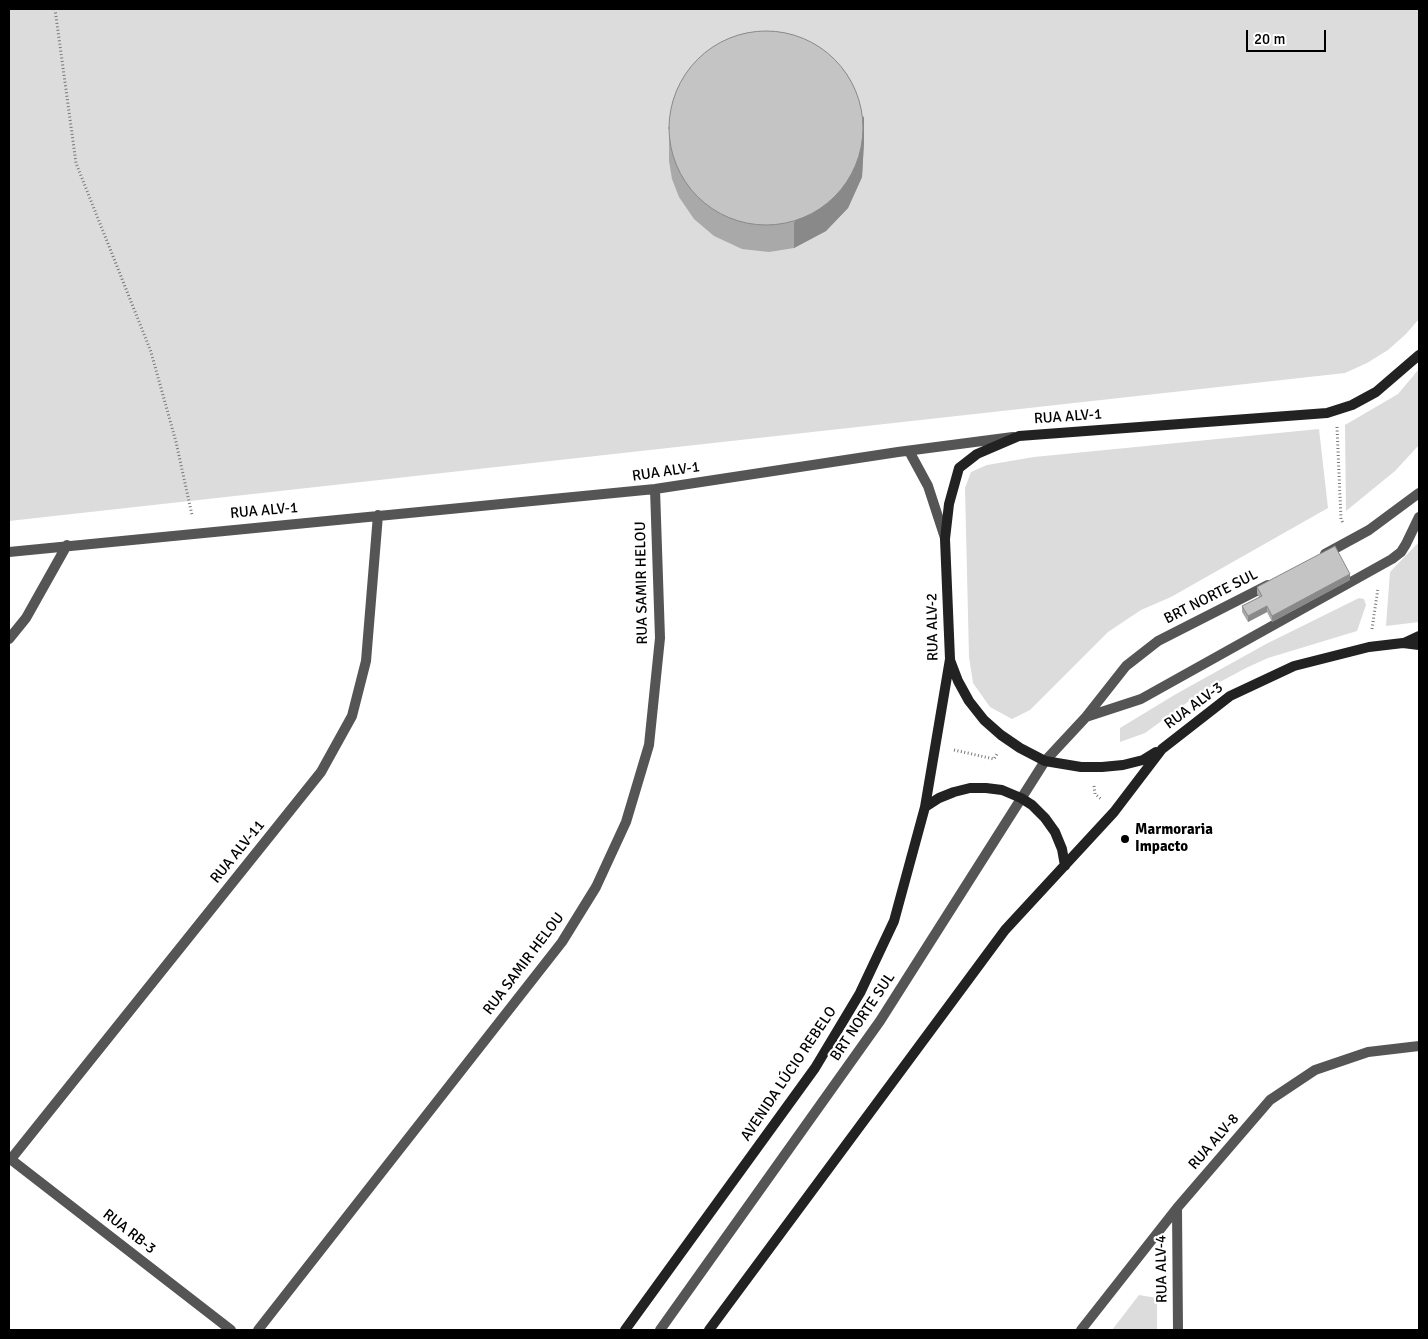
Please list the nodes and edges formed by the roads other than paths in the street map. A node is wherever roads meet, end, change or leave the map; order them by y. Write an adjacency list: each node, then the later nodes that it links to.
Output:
1 (1419, 355): 2 (main road, RUA ALV-1)
2 (1019, 436): 3 (street, RUA ALV-1); 8 (main road)
3 (909, 451): 4 (street, RUA ALV-1); 8 (street, RUA ALV-2)
4 (655, 490): 6 (street, RUA ALV-1); 28 (street, RUA SAMIR HELOU)
5 (1419, 493): 11 (street)
6 (378, 515): 9 (street, RUA ALV-1); 25 (street, RUA ALV-11)
7 (1419, 517): 18 (street, BRT NORTE SUL)
8 (945, 539): 17 (main road, RUA ALV-2)
9 (67, 545): 10 (street, RUA ALV-1); 14 (street)
10 (9, 552)
11 (1318, 558)
12 (1275, 581): 18 (street, BRT NORTE SUL)
13 (1419, 636): 15 (main road)
14 (9, 639)
15 (1403, 643): 16 (main road, RUA ALV-3); 19 (main road, RUA ALV-3)
16 (1419, 645)
17 (950, 659): 20 (main road); 22 (main road, RUA ALV-2)
18 (1085, 718): 20 (street, BRT NORTE SUL)
19 (1162, 749): 20 (main road); 23 (main road, RUA ALV-3)
20 (1045, 762): 21 (street, BRT NORTE SUL)
21 (1021, 798): 22 (main road); 23 (main road); 30 (street, BRT NORTE SUL)
22 (925, 807): 29 (main road, AVENIDA LÚCIO REBELO)
23 (1065, 866): 31 (main road)
24 (1419, 1046): 26 (street, RUA ALV-8)
25 (10, 1159): 27 (street, RUA RB-3)
26 (1177, 1208): 32 (street, RUA ALV-8); 33 (street, RUA ALV-4)
27 (231, 1330)
28 (258, 1330)
29 (625, 1330)
30 (660, 1330)
31 (708, 1330)
32 (1081, 1330)
33 (1178, 1330)

